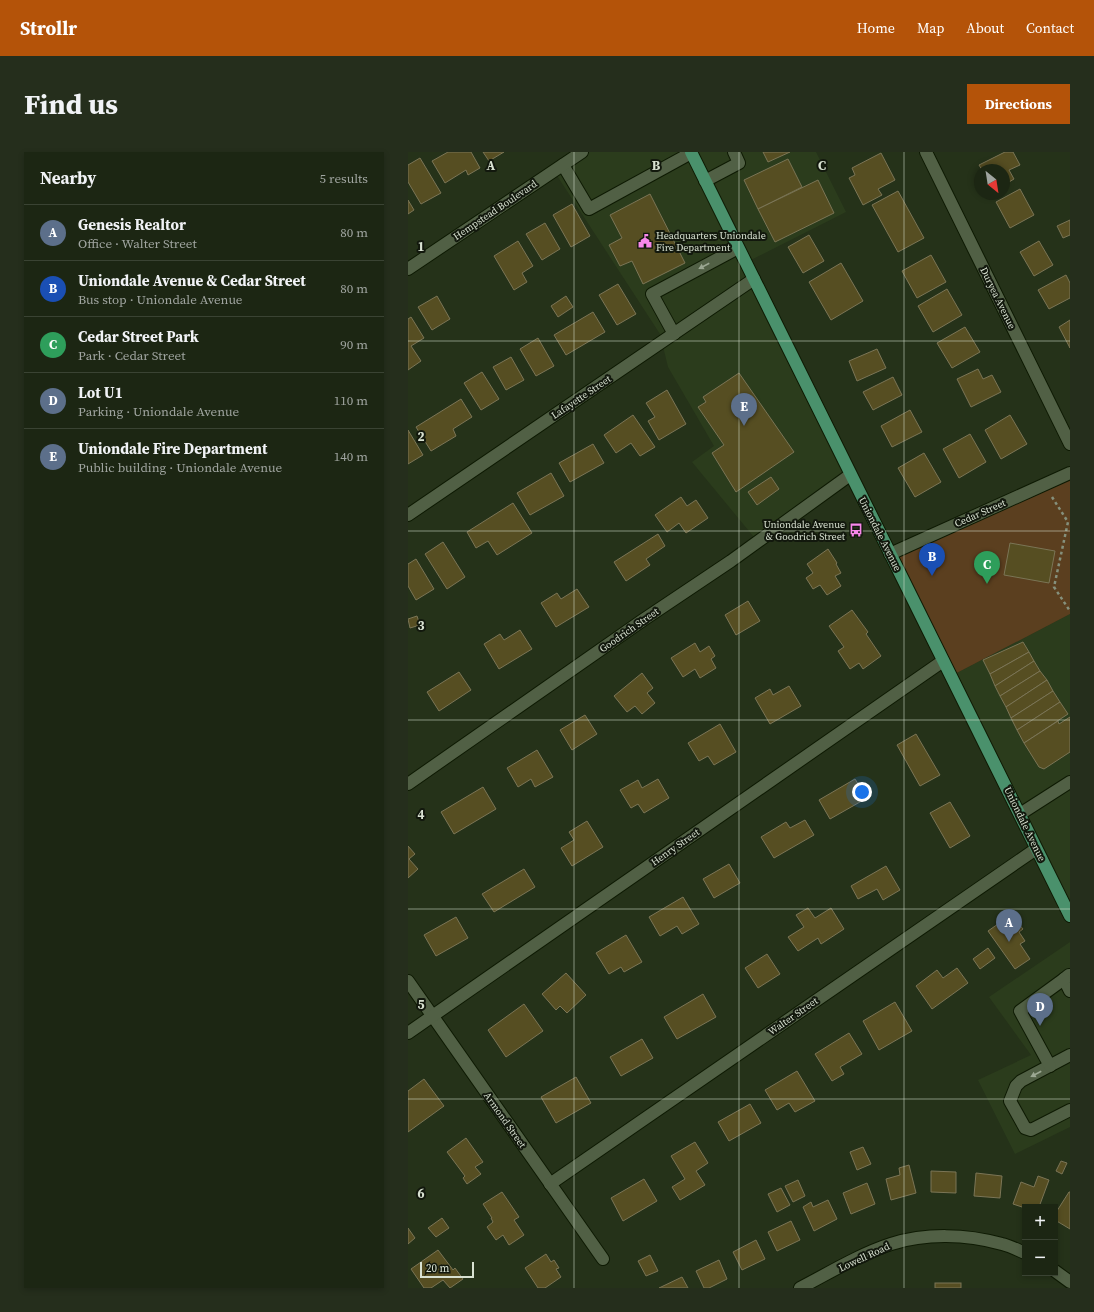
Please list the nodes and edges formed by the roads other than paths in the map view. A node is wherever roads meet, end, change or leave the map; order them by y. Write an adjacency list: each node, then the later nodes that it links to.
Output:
1 (582, 152): 5 (street, Hempstead Boulevard)
2 (691, 152): 5 (street); 6 (main road, Uniondale Avenue)
3 (734, 152): 6 (street)
4 (926, 152): 11 (street, Duryea Avenue)
5 (562, 165): 8 (street, Hempstead Boulevard)
6 (705, 181): 7 (main road, Uniondale Avenue)
7 (738, 248): 9 (main road, Uniondale Avenue); 10 (street, one-way to 10)
8 (408, 269)
9 (754, 279): 10 (street, Lafayette Street); 13 (main road, Uniondale Avenue)
10 (674, 334): 14 (street, Lafayette Street)
11 (1070, 444)
12 (1070, 473): 15 (street, Cedar Street)
13 (850, 475): 15 (main road, Uniondale Avenue); 18 (street, Goodrich Street)
14 (408, 515)
15 (890, 554): 16 (main road, Uniondale Avenue)
16 (943, 661): 19 (main road, Uniondale Avenue); 25 (street, Henry Street)
17 (1070, 782): 19 (street)
18 (408, 784)
19 (1020, 814): 20 (main road, Uniondale Avenue)
20 (1036, 849): 21 (main road, Uniondale Avenue); 30 (street, Walter Street)
21 (1070, 916)
22 (1067, 977): 24 (street); 28 (street)
23 (408, 981): 25 (street, Armond Street)
24 (1070, 991)
25 (433, 1016): 26 (street, Henry Street); 30 (street, Armond Street)
26 (408, 1034)
27 (1070, 1055): 28 (street)
28 (1050, 1066): 29 (street, one-way to 29)
29 (1070, 1110)
30 (550, 1184): 32 (street, Armond Street)
31 (1022, 1252): 35 (street, Lowell Road)
32 (603, 1259)
33 (1058, 1273): 34 (street)
34 (1070, 1282)
35 (800, 1288)

